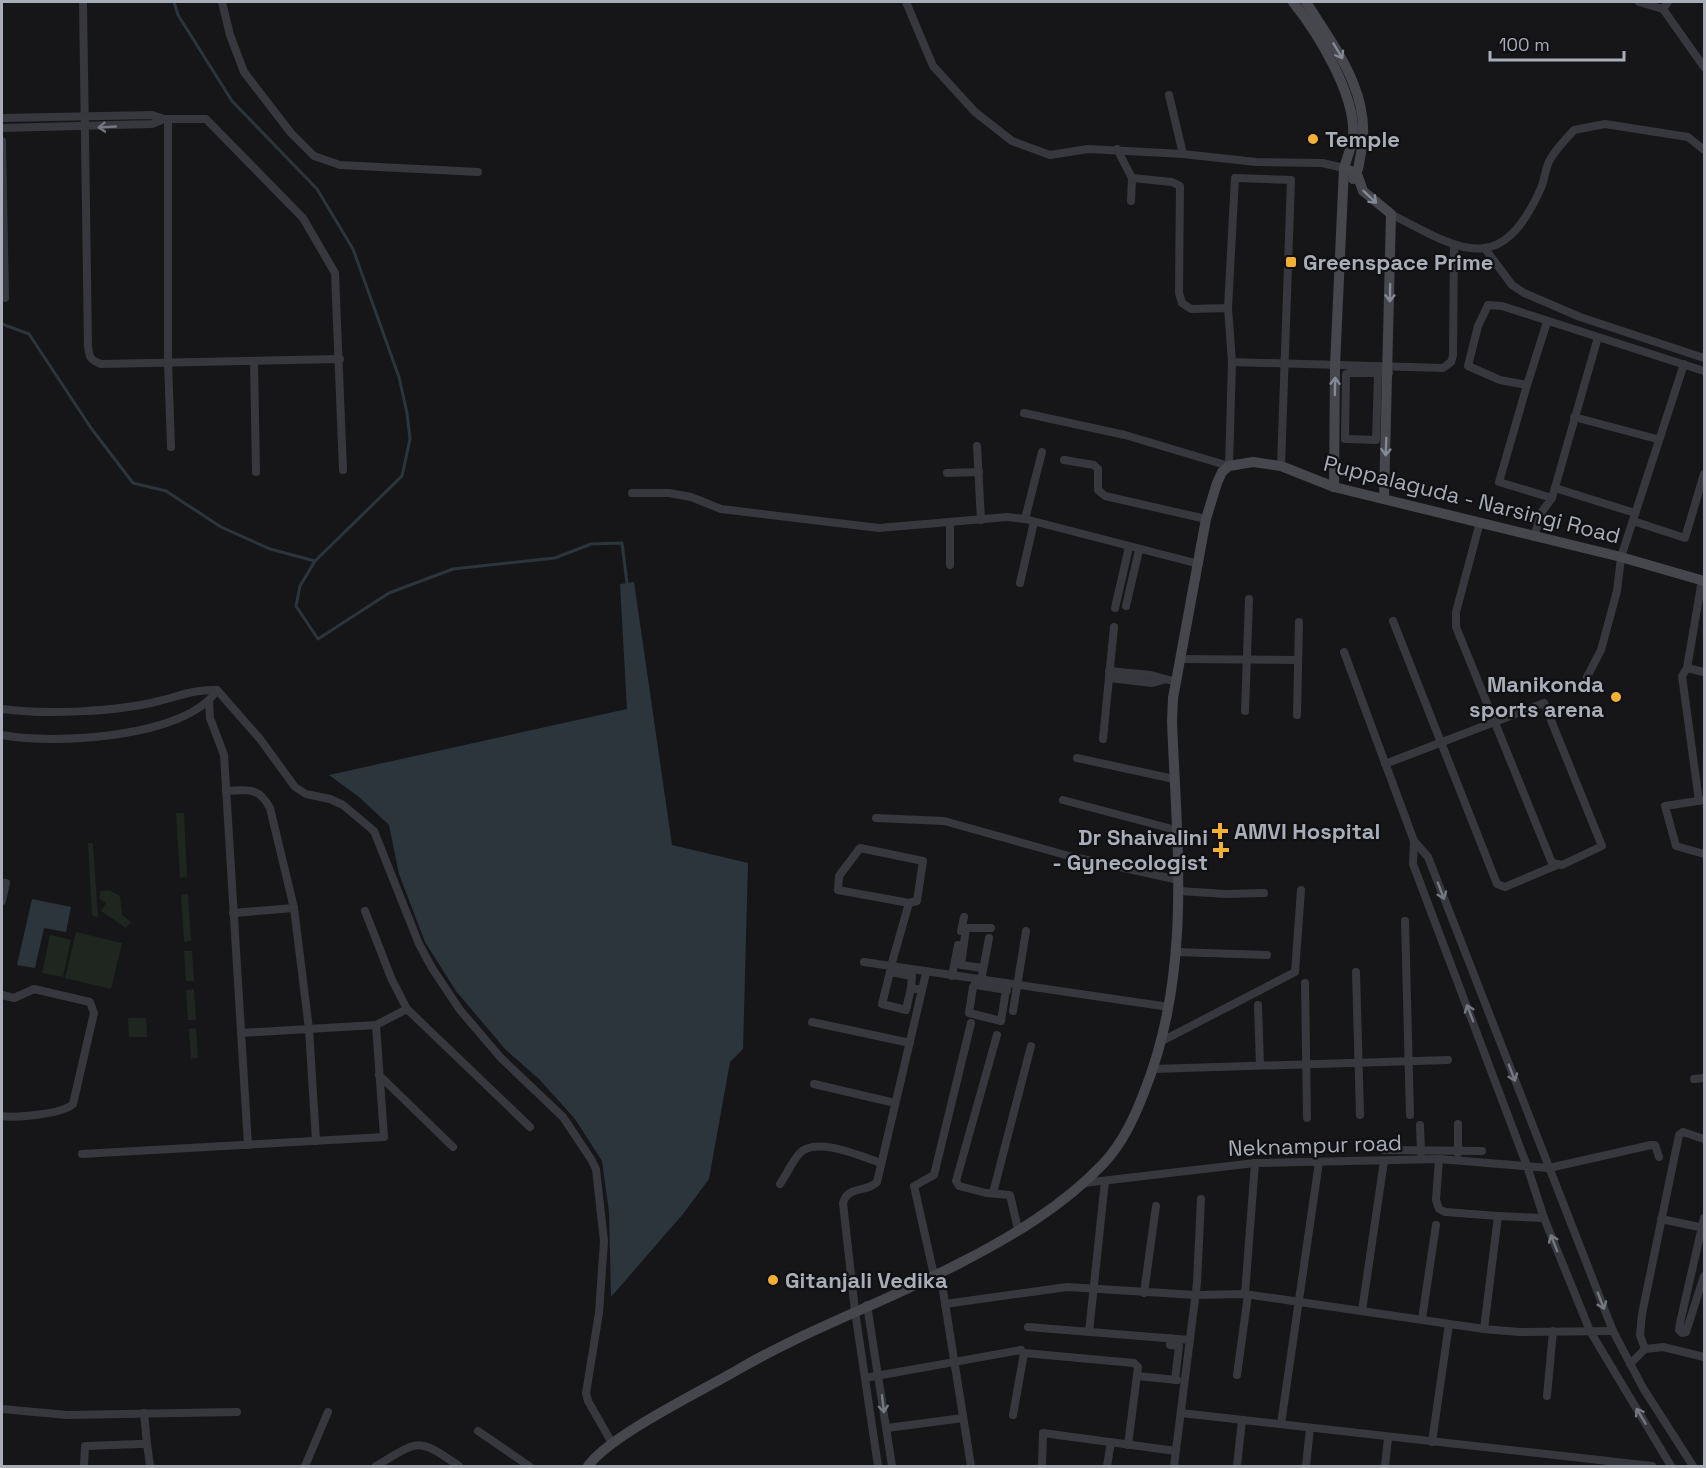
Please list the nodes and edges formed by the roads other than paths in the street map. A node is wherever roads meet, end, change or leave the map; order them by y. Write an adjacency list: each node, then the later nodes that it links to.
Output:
1 (84, 2): 11 (street)
2 (222, 2): 21 (street)
3 (906, 2): 17 (street)
4 (1293, 2): 20 (street)
5 (1306, 2): 22 (street, one-way to 22)
6 (1639, 2): 8 (street)
7 (1668, 2): 8 (street)
8 (1663, 9): 9 (street)
9 (1704, 67)
10 (1169, 95): 19 (street)
11 (85, 117): 12 (street); 13 (street); 15 (street)
12 (2, 118)
13 (166, 119): 15 (street, one-way to 15); 34 (street); 35 (street)
14 (2, 128): 15 (street)
15 (85, 128): 35 (street)
16 (2, 141): 29 (street)
17 (1117, 149): 19 (street); 23 (street)
18 (1704, 150): 28 (street)
19 (1183, 154): 20 (street)
20 (1344, 168): 22 (street); 24 (street)
21 (478, 172)
22 (1357, 174): 24 (street); 26 (street, one-way to 26)
23 (1132, 178): 25 (street); 30 (street)
24 (1345, 188): 40 (street)
25 (1131, 201)
26 (1391, 214): 27 (street); 41 (street, one-way to 41)
27 (1454, 245): 28 (street); 41 (street)
28 (1486, 250): 33 (street)
29 (5, 298)
30 (1228, 308): 37 (street); 39 (street)
31 (1546, 322): 32 (street); 43 (street); 43 (street)
32 (1598, 337): 38 (street); 45 (street)
33 (1704, 358)
34 (340, 359): 36 (street); 53 (street)
35 (168, 361): 36 (street); 48 (street)
36 (254, 362): 54 (street)
37 (1232, 362): 39 (street); 51 (street)
38 (1684, 364): 42 (street); 46 (street)
39 (1283, 365): 40 (street); 52 (street)
40 (1335, 366): 41 (street); 58 (street, one-way to 40)
41 (1385, 371): 41 (street); 61 (street, one-way to 61)
42 (1704, 371)
43 (1527, 385): 62 (street)
44 (1024, 413): 51 (street)
45 (1574, 417): 46 (street); 59 (street)
46 (1657, 439): 63 (street)
47 (977, 446): 55 (street)
48 (171, 447)
49 (1042, 452): 64 (street)
50 (1064, 460): 65 (street)
51 (1229, 466): 52 (street, Puppalaguda - Narsingi Road); 65 (street)
52 (1281, 466): 58 (street, Puppalaguda - Narsingi Road)
53 (343, 470)
54 (256, 472)
55 (979, 472): 56 (street); 66 (street)
56 (947, 473)
57 (1704, 474): 63 (street)
58 (1334, 487): 61 (street, Puppalaguda - Narsingi Road)
59 (1555, 488): 62 (street); 63 (street)
60 (632, 493): 67 (street)
61 (1384, 498): 69 (street, Puppalaguda - Narsingi Road)
62 (1552, 498): 70 (street)
63 (1634, 517): 73 (street)
64 (1025, 519): 66 (street); 68 (street)
65 (1206, 519): 74 (street)
66 (981, 520): 67 (street)
67 (950, 522): 75 (street)
68 (1034, 522): 71 (street); 77 (street)
69 (1480, 522): 70 (street, Puppalaguda - Narsingi Road); 98 (street)
70 (1534, 537): 73 (street, Puppalaguda - Narsingi Road)
71 (1129, 547): 72 (street); 80 (street)
72 (1139, 550): 74 (street); 79 (street)
73 (1621, 557): 76 (street, Puppalaguda - Narsingi Road); 91 (street)
74 (1199, 564): 86 (street)
75 (950, 565)
76 (1703, 580): 88 (street)
77 (1020, 583)
78 (1249, 599): 85 (street)
79 (1126, 606)
80 (1115, 609)
81 (1393, 621): 101 (street)
82 (1299, 622): 87 (street)
83 (1114, 627): 90 (street)
84 (1344, 652): 103 (street)
85 (1247, 658): 86 (street); 87 (street); 96 (street)
86 (1181, 659): 92 (street)
87 (1297, 660): 97 (street)
88 (1687, 668): 89 (street); 107 (street)
89 (1704, 672)
90 (1109, 674): 92 (street); 100 (street)
91 (1587, 677)
92 (1176, 682): 104 (street)
93 (217, 690): 94 (street); 95 (street); 252 (street)
94 (209, 702): 99 (street); 105 (street)
95 (2, 709)
96 (1245, 711)
97 (1297, 715)
98 (1495, 723): 101 (street); 112 (street); 112 (street)
99 (2, 735)
100 (1103, 739)
101 (1440, 743): 103 (street); 112 (street)
102 (1077, 758): 104 (street)
103 (1385, 764): 110 (street)
104 (1174, 779): 109 (street)
105 (225, 791): 119 (street); 121 (street)
106 (1063, 800): 109 (street)
107 (1702, 801): 111 (street)
108 (876, 818): 114 (street)
109 (1176, 830): 114 (street)
110 (1414, 841): 190 (street, one-way to 110); 191 (street, one-way to 191)
111 (1704, 854)
112 (1557, 865)
113 (2, 883): 117 (street)
114 (1179, 886): 116 (street); 127 (street)
115 (1301, 890): 152 (street)
116 (1264, 893)
117 (2, 902)
118 (909, 903): 118 (street); 130 (street)
119 (294, 908): 121 (street); 149 (street)
120 (365, 911): 144 (street)
121 (233, 913): 150 (street)
122 (964, 917): 134 (street)
123 (1406, 921): 156 (street)
124 (991, 928): 131 (street)
125 (1026, 931): 137 (street)
126 (989, 938): 131 (street)
127 (1177, 952): 128 (street); 143 (street)
128 (1267, 955)
129 (864, 963): 130 (street)
130 (891, 966): 133 (street)
131 (982, 968): 135 (street)
132 (1356, 972): 157 (street)
133 (926, 973): 134 (street); 140 (street)
134 (952, 976): 135 (street)
135 (978, 982): 138 (street); 138 (street)
136 (1305, 983): 158 (street)
137 (1017, 986): 138 (street); 143 (street); 145 (street)
138 (1007, 987)
139 (911, 988): 139 (street); 140 (street)
140 (922, 990): 153 (street)
141 (2, 995): 168 (street)
142 (1258, 1005): 159 (street)
143 (1169, 1007): 152 (street)
144 (407, 1009): 148 (street); 172 (street)
145 (1013, 1011)
146 (812, 1022): 153 (street)
147 (971, 1023): 204 (street)
148 (376, 1025): 149 (street); 161 (street)
149 (309, 1029): 150 (street); 174 (street)
150 (241, 1032): 175 (street)
151 (997, 1035): 195 (street)
152 (1162, 1041): 160 (street)
153 (910, 1043): 165 (street)
154 (1031, 1046): 195 (street)
155 (1448, 1060): 156 (street)
156 (1408, 1061): 157 (street); 167 (street)
157 (1359, 1062): 158 (street); 166 (street)
158 (1306, 1064): 159 (street); 169 (street)
159 (1260, 1065): 160 (street)
160 (1153, 1069): 193 (street)
161 (379, 1075): 174 (street); 176 (street)
162 (1704, 1078): 163 (street)
163 (1694, 1079)
164 (814, 1084): 165 (street)
165 (896, 1103): 188 (street)
166 (1360, 1115)
167 (1410, 1115)
168 (2, 1116)
169 (1307, 1118)
170 (1458, 1124): 179 (street)
171 (1420, 1125): 178 (street)
172 (530, 1127)
173 (1704, 1139): 200 (street)
174 (316, 1141): 175 (street)
175 (248, 1145): 181 (street)
176 (453, 1148)
177 (1383, 1150): 178 (street)
178 (1421, 1150): 179 (street); 184 (street)
179 (1458, 1151): 180 (street); 186 (street)
180 (1482, 1151)
181 (82, 1154)
182 (1659, 1157): 191 (street, Neknampur road)
183 (1438, 1159): 184 (street, Neknampur road); 186 (street, Neknampur road); 198 (street)
184 (1421, 1160): 185 (street, Neknampur road)
185 (1384, 1161): 187 (street, Neknampur road); 214 (street)
186 (1458, 1161): 190 (street, Neknampur road)
187 (1319, 1162): 189 (street, Neknampur road); 210 (street)
188 (881, 1163): 194 (street); 213 (street)
189 (1255, 1163): 192 (street, Neknampur road); 209 (street)
190 (1527, 1166): 191 (street, Neknampur road); 199 (street)
191 (1549, 1168): 221 (street, one-way to 221)
192 (1105, 1181): 193 (street, Neknampur road); 206 (street)
193 (1082, 1183): 203 (street)
194 (780, 1184)
195 (993, 1193): 203 (street)
196 (1201, 1199): 208 (street)
197 (1156, 1206): 207 (street)
198 (1498, 1216): 199 (street); 218 (street)
199 (1544, 1218): 220 (street, one-way to 199)
200 (1661, 1219): 201 (street); 225 (street)
201 (1704, 1224): 205 (street)
202 (1436, 1225): 215 (street)
203 (1018, 1230): 204 (street)
204 (937, 1274): 211 (street); 212 (street)
205 (1704, 1276)
206 (1094, 1289): 207 (street); 211 (street); 222 (street)
207 (1144, 1293): 208 (street)
208 (1195, 1295): 209 (street); 224 (street)
209 (1246, 1295): 210 (street); 231 (street)
210 (1300, 1301): 214 (street); 245 (street)
211 (945, 1304): 228 (street)
212 (867, 1305): 213 (street); 230 (street)
213 (855, 1311): 233 (street); 252 (street)
214 (1362, 1311): 215 (street)
215 (1422, 1318): 216 (street)
216 (1449, 1324): 218 (street); 251 (street)
217 (1028, 1327): 222 (street)
218 (1484, 1329): 219 (street)
219 (1553, 1331): 220 (street); 236 (street)
220 (1590, 1331): 221 (street); 274 (street, one-way to 220)
221 (1613, 1331): 229 (street)
222 (1089, 1332): 223 (street)
223 (1170, 1338): 224 (street); 234 (street)
224 (1190, 1340): 235 (street)
225 (1645, 1349): 227 (street); 229 (street)
226 (1021, 1350): 228 (street)
227 (1704, 1357)
228 (953, 1361): 230 (street); 243 (street)
229 (1630, 1364): 275 (street)
230 (880, 1375): 233 (street); 246 (street, one-way to 246)
231 (1237, 1375)
232 (1137, 1376): 234 (street); 242 (street); 254 (street)
233 (865, 1378): 264 (street)
234 (1175, 1380): 235 (street)
235 (1185, 1381): 241 (street)
236 (1547, 1396)
237 (2, 1408): 240 (street)
238 (237, 1412): 240 (street)
239 (328, 1412): 259 (street)
240 (144, 1413): 253 (street)
241 (1181, 1413): 244 (street); 255 (street)
242 (1013, 1415)
243 (963, 1418): 246 (street); 266 (street)
244 (1242, 1420): 245 (street); 270 (street)
245 (1281, 1424): 247 (street)
246 (886, 1428): 265 (street)
247 (1310, 1428): 249 (street); 271 (street)
248 (478, 1431): 262 (street)
249 (1388, 1438): 251 (street); 272 (street)
250 (1111, 1442): 254 (street); 267 (street); 268 (street)
251 (1432, 1442): 256 (street)
252 (612, 1443): 263 (street)
253 (147, 1444): 257 (street); 258 (street)
254 (1128, 1445): 255 (street)
255 (1176, 1451): 269 (street)
256 (1597, 1464): 273 (street)
257 (84, 1467)
258 (150, 1467)
259 (305, 1467)
260 (376, 1467): 261 (street)
261 (459, 1467)
262 (529, 1467)
263 (588, 1467)
264 (878, 1467)
265 (892, 1467)
266 (971, 1467)
267 (1042, 1467)
268 (1107, 1467)
269 (1174, 1467)
270 (1237, 1467)
271 (1306, 1467)
272 (1385, 1467)
273 (1652, 1467)
274 (1671, 1467)
275 (1693, 1467)

